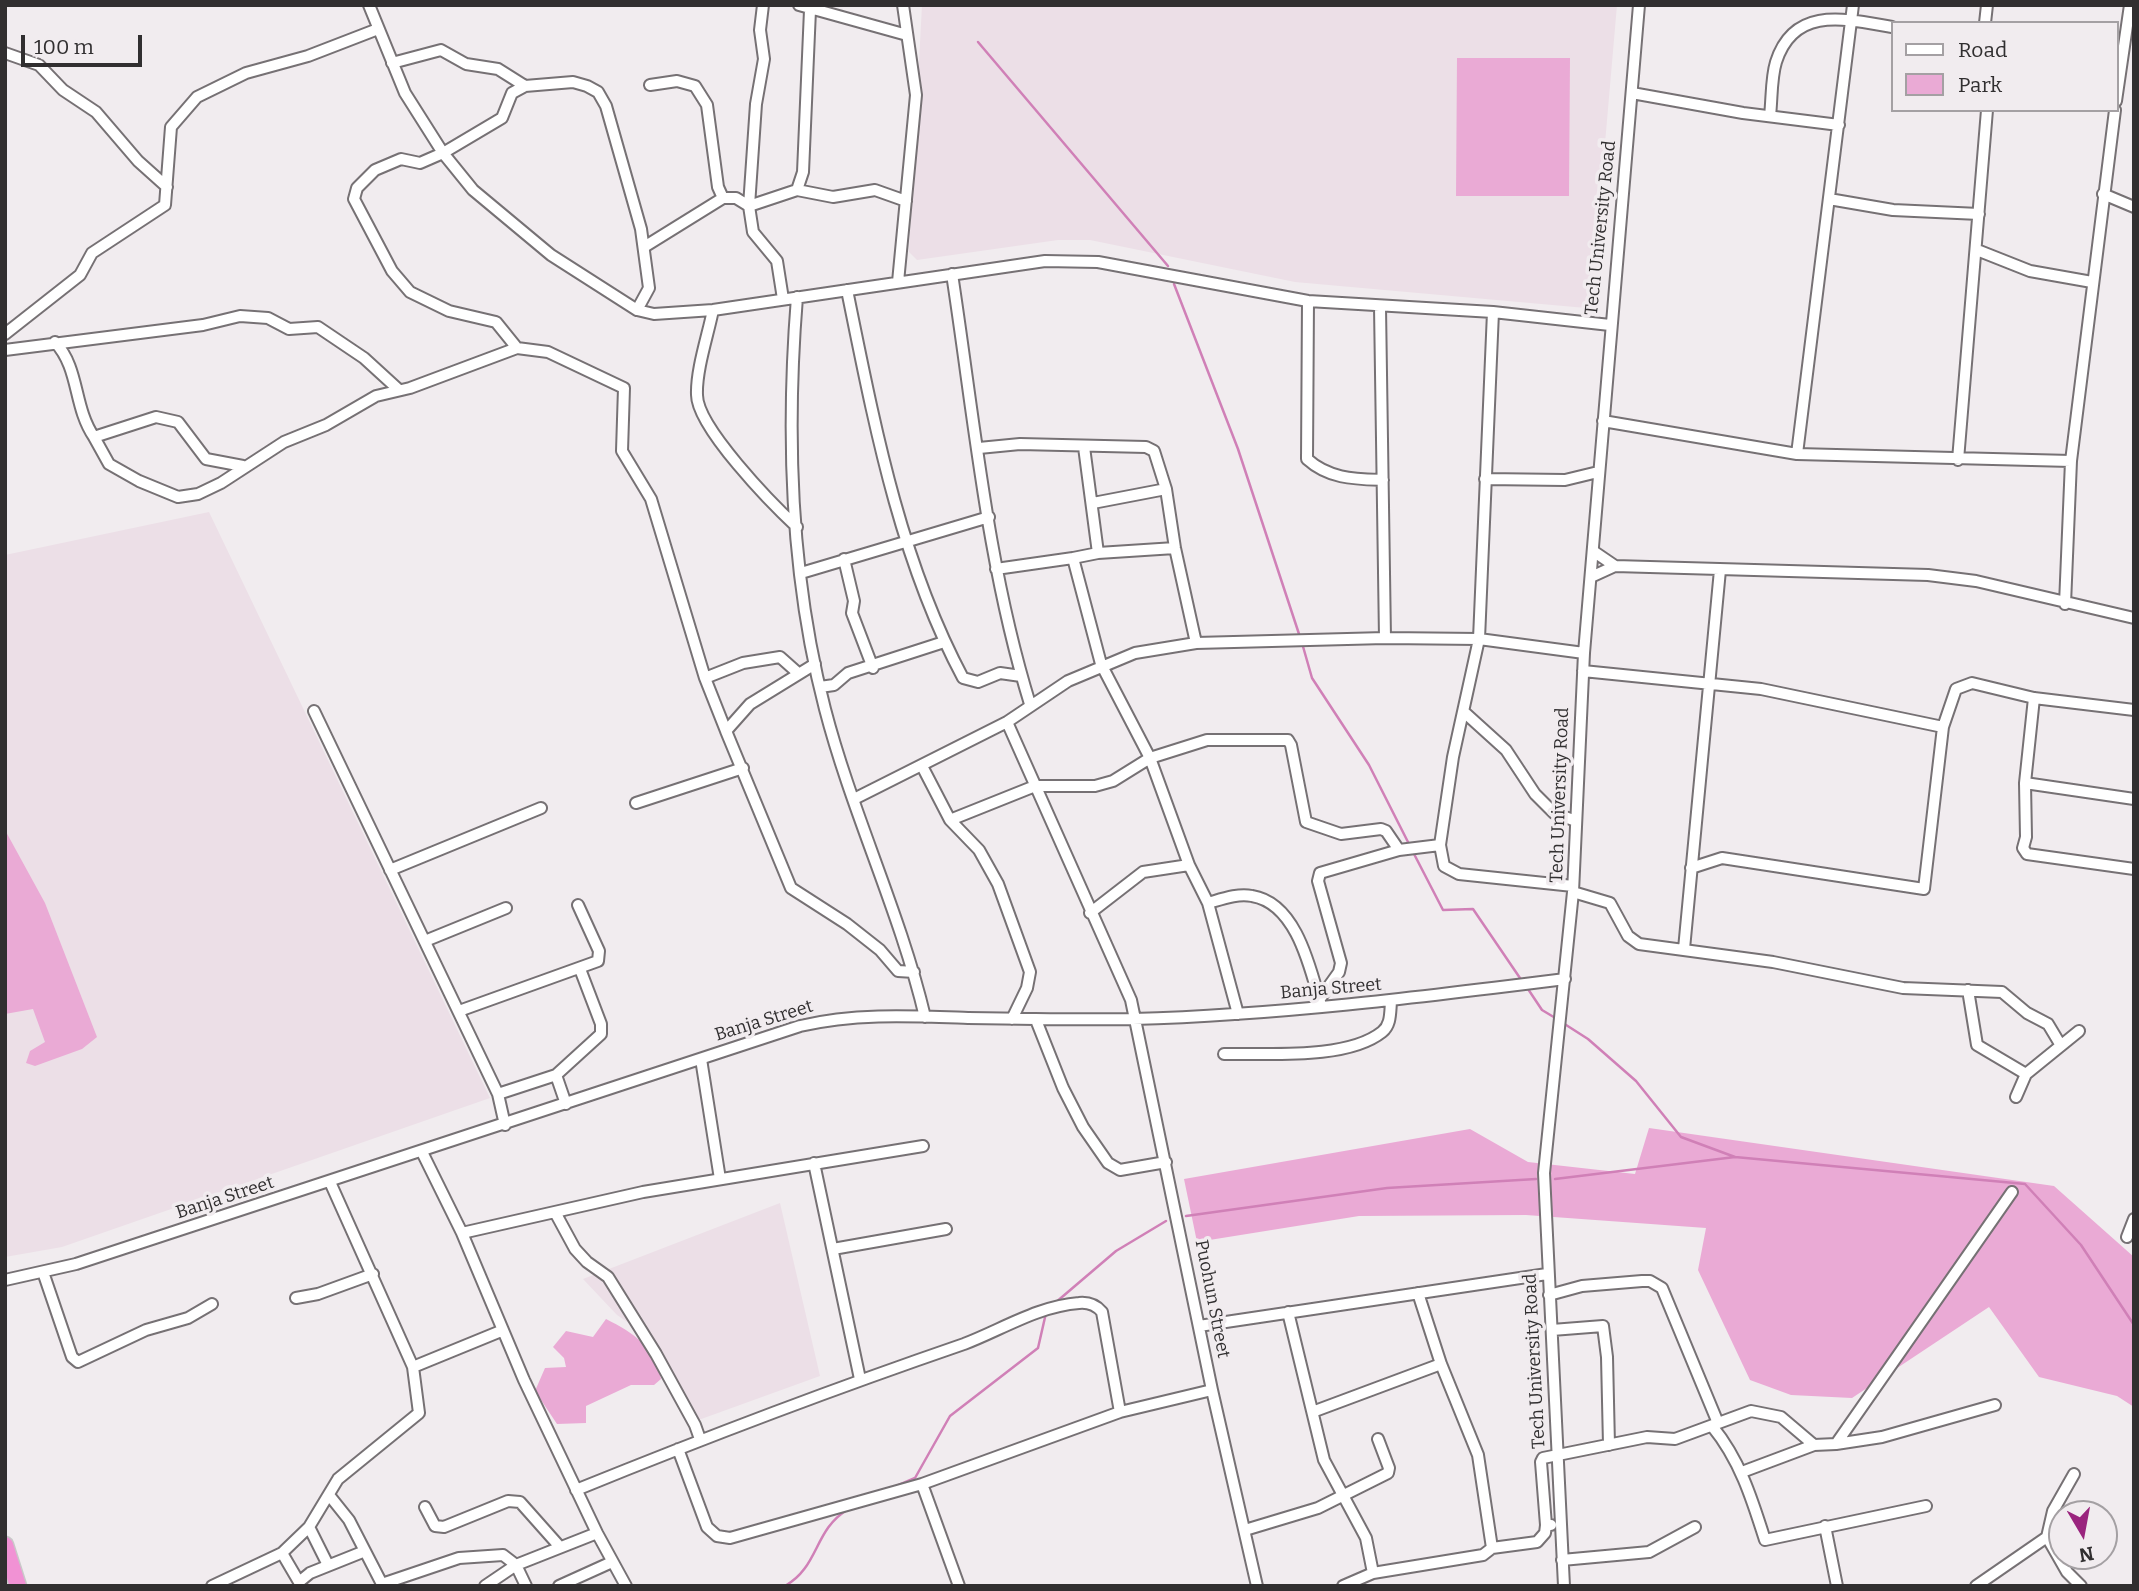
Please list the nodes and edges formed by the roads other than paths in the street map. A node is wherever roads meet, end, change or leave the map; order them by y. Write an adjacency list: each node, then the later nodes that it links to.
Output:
1 (369, 5): 10 (street)
2 (764, 5): 29 (street)
3 (903, 5): 11 (street)
4 (1639, 5): 17 (street, Tech University Road)
5 (1853, 5): 8 (street)
6 (2130, 5): 16 (street)
7 (805, 8): 11 (street); 24 (street)
8 (1852, 20): 9 (street); 20 (street); 21 (street)
9 (1890, 27)
10 (378, 29): 13 (street); 23 (street)
11 (907, 35): 28 (street)
12 (5, 53): 23 (street)
13 (392, 63): 15 (street); 22 (street)
14 (650, 85): 26 (street)
15 (525, 86): 22 (street); 32 (street)
16 (2118, 87)
17 (1632, 93): 20 (street); 45 (street, Tech University Road)
18 (1987, 112): 31 (street)
19 (2115, 112): 25 (street)
20 (1770, 116): 21 (street)
21 (1839, 125): 27 (street)
22 (443, 153): 42 (street); 48 (street)
23 (167, 187): 46 (street)
24 (797, 190): 28 (street); 29 (street)
25 (2103, 194): 30 (street); 36 (street)
26 (723, 198): 29 (street); 32 (street)
27 (1829, 199): 31 (street); 55 (street)
28 (906, 201): 35 (street)
29 (749, 206): 39 (street)
30 (2134, 207)
31 (1979, 215): 33 (street)
32 (644, 247): 42 (street)
33 (1977, 250): 36 (street); 56 (street)
34 (952, 274): 35 (street); 40 (street); 54 (street)
35 (898, 282): 37 (street)
36 (2092, 282): 57 (street)
37 (847, 290): 38 (street); 66 (street)
38 (797, 298): 39 (street); 65 (street)
39 (783, 299): 43 (street)
40 (1308, 301): 41 (street); 61 (street)
41 (1380, 307): 44 (street); 61 (street)
42 (637, 310): 43 (street)
43 (713, 310): 65 (street)
44 (1493, 312): 45 (street); 60 (street)
45 (1609, 325): 51 (street, Tech University Road)
46 (5, 334)
47 (55, 342): 49 (street); 50 (street); 52 (street)
48 (517, 348): 50 (street); 90 (street)
49 (5, 350)
50 (399, 390): 58 (street)
51 (1603, 421): 55 (street); 59 (street, Tech University Road)
52 (94, 437): 58 (street); 58 (street)
53 (1084, 447): 54 (street); 62 (street); 63 (street)
54 (979, 448): 64 (street)
55 (1797, 454): 56 (street)
56 (1958, 460): 57 (street)
57 (2071, 461): 77 (street)
58 (243, 466)
59 (1598, 472): 60 (street); 68 (street, Tech University Road)
60 (1485, 479): 80 (street)
61 (1383, 480): 79 (street)
62 (1166, 489): 63 (street); 67 (street)
63 (1093, 503): 69 (street)
64 (989, 517): 66 (street); 73 (street)
65 (797, 527): 75 (street)
66 (906, 540): 71 (street); 81 (street)
67 (1175, 548): 69 (street); 82 (street)
68 (1593, 551): 72 (street); 76 (street, Tech University Road)
69 (1098, 553): 70 (street)
70 (1073, 558): 73 (street); 85 (street)
71 (844, 559): 75 (street); 86 (street)
72 (1615, 566): 74 (street); 76 (street)
73 (996, 569): 89 (street)
74 (1720, 570): 77 (street); 91 (street)
75 (801, 573): 84 (street)
76 (1591, 577): 83 (street, Tech University Road)
77 (2066, 604): 78 (street)
78 (2134, 618)
79 (1385, 638): 80 (street); 82 (street)
80 (1479, 639): 83 (street); 97 (street)
81 (944, 642): 86 (street); 89 (street)
82 (1196, 643): 85 (street)
83 (1584, 653): 87 (street, Tech University Road)
84 (815, 664): 88 (street); 92 (street)
85 (1101, 664): 94 (street); 101 (street)
86 (873, 667): 92 (street)
87 (1583, 671): 91 (street); 111 (street, Tech University Road)
88 (798, 673): 90 (street); 100 (street)
89 (1021, 676): 94 (street)
90 (705, 678): 100 (street)
91 (1709, 682): 99 (street); 115 (street)
92 (820, 687): 106 (street)
93 (2034, 698): 95 (street); 99 (street); 104 (street)
94 (1030, 704): 98 (street)
95 (2134, 710)
96 (314, 711): 117 (street)
97 (1464, 712): 111 (street); 112 (street)
98 (1007, 722): 102 (street); 105 (street, Puohun Street)
99 (1943, 727): 115 (street)
100 (726, 731): 103 (street)
101 (1150, 758): 105 (street); 113 (street); 114 (street)
102 (922, 766): 106 (street); 110 (street)
103 (743, 768): 108 (street); 126 (street)
104 (2025, 783): 107 (street); 116 (street)
105 (1035, 786): 110 (street); 122 (street, Puohun Street)
106 (854, 799): 126 (street)
107 (2134, 799)
108 (636, 803)
109 (541, 808): 117 (street)
110 (950, 820): 134 (street)
111 (1576, 821): 118 (street, Tech University Road)
112 (1440, 845): 113 (street); 118 (street)
113 (1399, 850): 130 (street)
114 (1189, 865): 119 (street); 122 (street)
115 (1691, 868): 124 (street)
116 (2134, 869)
117 (390, 870): 123 (street)
118 (1573, 889): 124 (street); 127 (street, Tech University Road)
119 (1208, 902): 130 (street); 132 (street)
120 (578, 905): 125 (street)
121 (506, 908): 123 (street)
122 (1090, 913): 135 (street, Puohun Street)
123 (425, 940): 131 (street)
124 (1684, 949): 128 (street)
125 (580, 969): 131 (street); 142 (street)
126 (914, 972): 133 (street)
127 (1565, 979): 129 (street, Banja Street); 161 (street, Tech University Road)
128 (1968, 990): 138 (street); 141 (street)
129 (1391, 1002): 130 (street, Banja Street); 139 (street)
130 (1320, 1004): 132 (street, Banja Street)
131 (459, 1011): 143 (street)
132 (1238, 1013): 135 (street, Banja Street)
133 (925, 1017): 134 (street, Banja Street); 140 (street, Banja Street)
134 (1012, 1019): 136 (street, Banja Street)
135 (1134, 1019): 136 (street, Banja Street); 149 (street, Puohun Street)
136 (1037, 1020): 149 (street)
137 (2080, 1031): 138 (street)
138 (2060, 1044): 141 (street)
139 (1224, 1054)
140 (701, 1059): 145 (street, Banja Street); 151 (street)
141 (2026, 1074): 144 (street)
142 (556, 1075): 143 (street); 145 (street)
143 (498, 1094): 146 (street)
144 (2016, 1097)
145 (566, 1104): 146 (street, Banja Street)
146 (505, 1125): 148 (street, Banja Street)
147 (923, 1146): 150 (street)
148 (422, 1152): 152 (street, Banja Street); 157 (street)
149 (1166, 1162): 169 (street, Puohun Street)
150 (814, 1163): 151 (street); 159 (street)
151 (720, 1179): 154 (street)
152 (330, 1182): 160 (street, Banja Street); 162 (street)
153 (2012, 1192): 182 (street)
154 (556, 1214): 157 (street); 180 (street)
155 (2134, 1219): 158 (street)
156 (946, 1228): 159 (street)
157 (462, 1233): 171 (street)
158 (2127, 1237)
159 (833, 1250): 174 (street)
160 (43, 1272): 163 (street, Banja Street); 167 (street)
161 (1547, 1274): 164 (street); 165 (street, Tech University Road)
162 (373, 1275): 166 (street); 173 (street)
163 (5, 1280)
164 (1418, 1293): 168 (street); 172 (street)
165 (1549, 1295): 170 (street, Tech University Road); 179 (street)
166 (296, 1298)
167 (212, 1304)
168 (1288, 1312): 169 (street); 177 (street)
169 (1199, 1326): 175 (street, Puohun Street)
170 (1552, 1330): 183 (street); 186 (street, Tech University Road)
171 (501, 1331): 173 (street); 190 (street)
172 (1441, 1364): 177 (street); 205 (street)
173 (413, 1367): 191 (street)
174 (860, 1379): 178 (street); 180 (street)
175 (1212, 1390): 178 (street); 200 (street, Puohun Street)
176 (1995, 1405): 182 (street)
177 (1315, 1410): 192 (street)
178 (1120, 1412): 189 (street)
179 (1715, 1424): 183 (street); 184 (street); 187 (street)
180 (700, 1439): 185 (street)
181 (1378, 1439): 192 (street)
182 (1836, 1444): 184 (street)
183 (1609, 1445): 186 (street)
184 (1814, 1445): 187 (street)
185 (678, 1449): 189 (street); 190 (street)
186 (1558, 1456): 195 (street, Tech University Road); 196 (street)
187 (1742, 1472): 197 (street)
188 (2074, 1474): 202 (street)
189 (922, 1484): 221 (street)
190 (576, 1490): 201 (street)
191 (329, 1495): 198 (street); 206 (street)
192 (1343, 1497): 200 (street); 212 (street)
193 (1926, 1506): 197 (street)
194 (425, 1507): 204 (street)
195 (1561, 1524): 196 (street); 208 (street, Tech University Road)
196 (1546, 1525): 205 (street)
197 (1825, 1526): 224 (street)
198 (309, 1527): 207 (street); 210 (street)
199 (1695, 1527): 208 (street)
200 (1245, 1530): 214 (street, Puohun Street)
201 (597, 1533): 204 (street); 209 (street)
202 (2047, 1537): 225 (street); 226 (street)
203 (5, 1545): 215 (highway)
204 (560, 1547): 211 (street)
205 (1492, 1548): 212 (street)
206 (365, 1551): 210 (street); 213 (street)
207 (282, 1553): 210 (street); 216 (street)
208 (1562, 1560): 223 (street, Tech University Road)
209 (612, 1562): 219 (street); 220 (street)
210 (328, 1565)
211 (516, 1565): 213 (street); 217 (street); 218 (street)
212 (1373, 1573): 222 (street)
213 (382, 1585)
214 (1253, 1585)
215 (18, 1586)
216 (212, 1586)
217 (485, 1586)
218 (526, 1586)
219 (559, 1586)
220 (626, 1586)
221 (959, 1586)
222 (1343, 1586)
223 (1564, 1586)
224 (1837, 1586)
225 (1976, 1586)
226 (2081, 1586)

